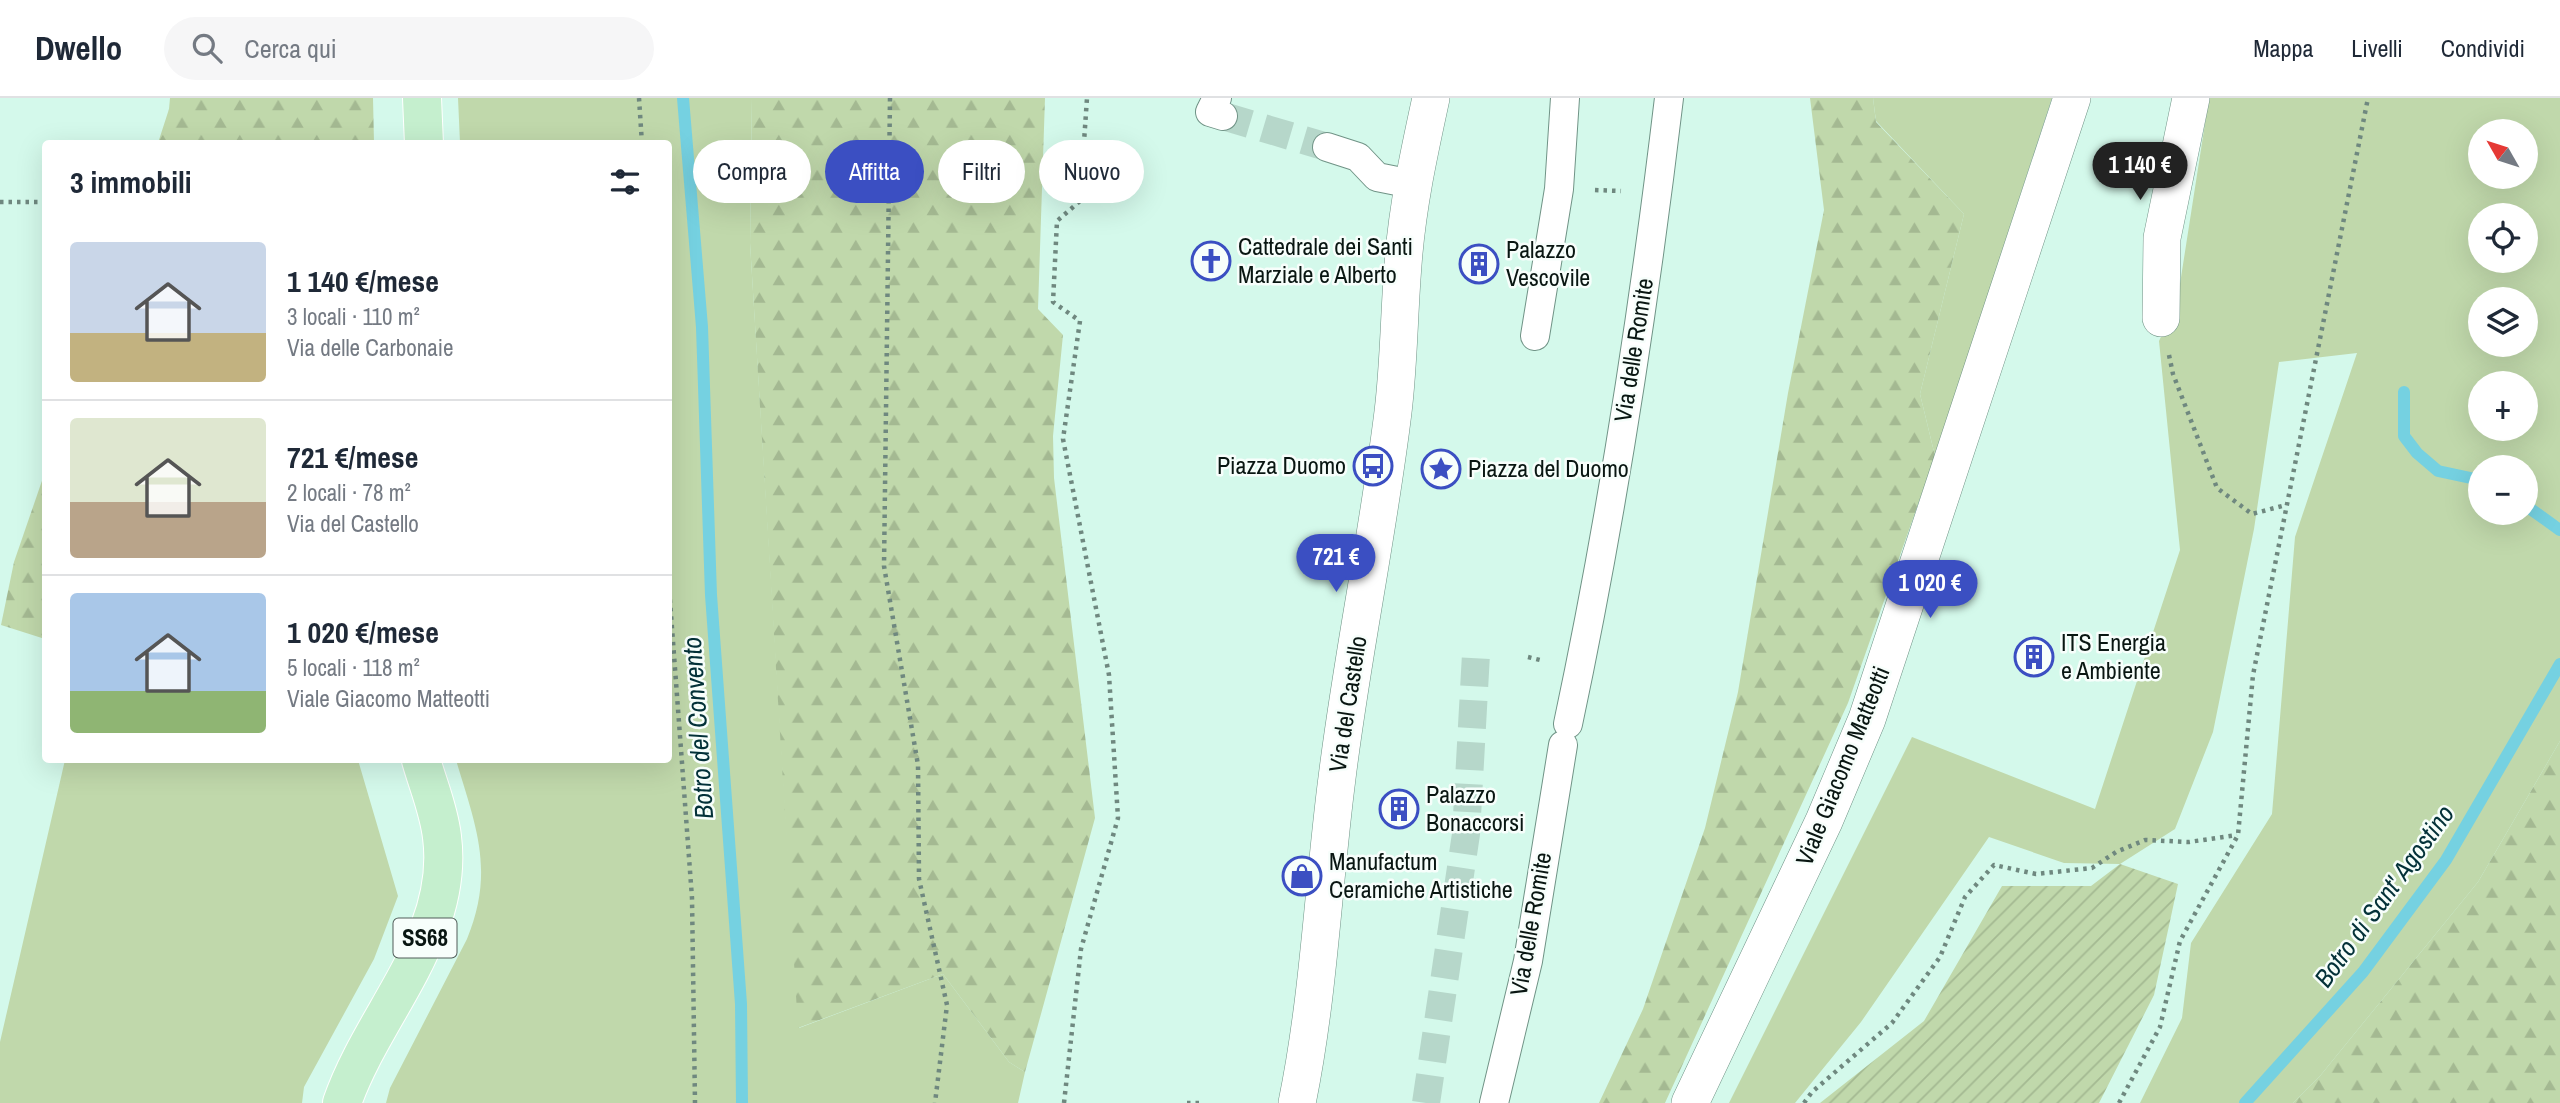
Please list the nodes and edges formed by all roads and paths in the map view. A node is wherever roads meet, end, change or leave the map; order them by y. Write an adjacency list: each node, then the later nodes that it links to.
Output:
1 (422, 98): 11 (main road)
2 (639, 98): 12 (path)
3 (890, 98): 27 (path)
4 (1087, 98): 28 (path)
5 (1431, 98): 14 (street, Via del Castello)
6 (1565, 98): 15 (street)
7 (1669, 98): 16 (street, Via delle Romite)
8 (2072, 98): 33 (street, Viale Giacomo Matteotti)
9 (2192, 98): 19 (street)
10 (2368, 98): 21 (path)
11 (424, 140)
12 (642, 140)
13 (1327, 147): 14 (street)
14 (1412, 184): 31 (street, Via del Castello)
15 (1559, 189): 16 (path); 20 (street)
16 (1657, 192): 32 (street, Via delle Romite)
17 (0, 202): 18 (path)
18 (42, 202)
19 (2161, 318): 21 (path)
20 (1535, 336)
21 (2286, 505): 24 (path)
22 (672, 628): 26 (path)
23 (422, 763): 25 (main road, SS68)
24 (2238, 835): 34 (path); 35 (path)
25 (342, 1103)
26 (695, 1103)
27 (935, 1103)
28 (1064, 1103)
29 (1187, 1103): 30 (path)
30 (1199, 1103)
31 (1297, 1103)
32 (1494, 1103)
33 (1689, 1103)
34 (1804, 1103)
35 (2119, 1103)

